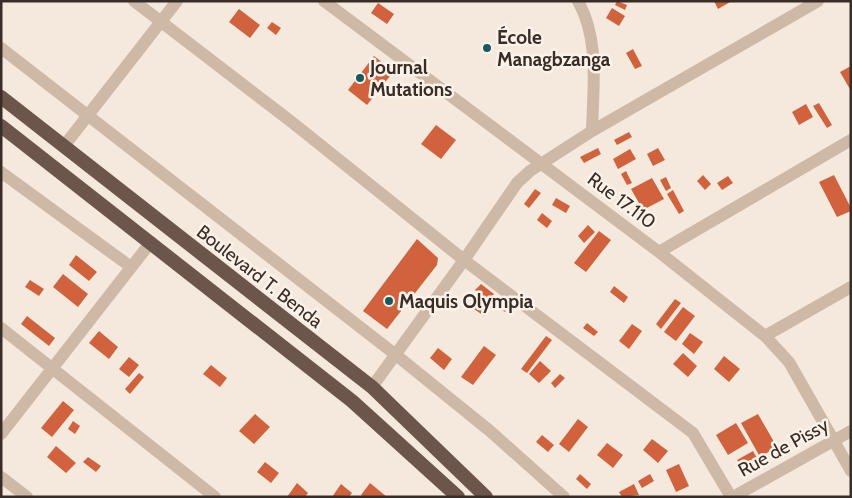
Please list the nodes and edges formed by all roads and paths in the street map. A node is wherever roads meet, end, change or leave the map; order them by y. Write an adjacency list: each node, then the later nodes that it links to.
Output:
1 (134, 1): 6 (street)
2 (177, 1): 6 (street)
3 (324, 1): 14 (street, Rue 17.110)
4 (578, 1): 11 (street)
5 (818, 1): 11 (street)
6 (161, 23): 9 (street); 18 (street)
7 (1, 48): 9 (street)
8 (1, 96): 13 (highway, Boulevard T. Benda)
9 (87, 115): 13 (street); 23 (street)
10 (1, 126): 16 (highway)
11 (592, 131): 14 (street)
12 (851, 140): 17 (street)
13 (64, 146): 25 (highway, Boulevard T. Benda)
14 (542, 164): 17 (street, Rue 17.110); 18 (street)
15 (1, 172): 19 (street)
16 (151, 242): 19 (street); 33 (highway)
17 (659, 252): 22 (street, Rue 17.110)
18 (464, 260): 23 (street); 36 (street)
19 (131, 267): 24 (street)
20 (851, 287): 22 (street)
21 (1, 328): 24 (street)
22 (765, 336): 28 (street, Rue 17.110)
23 (396, 355): 25 (street); 35 (street)
24 (52, 369): 27 (street); 32 (street)
25 (372, 387): 34 (highway, Boulevard T. Benda)
26 (851, 431): 28 (street, Rue de Pissy)
27 (1, 434)
28 (834, 440): 29 (street, Rue 17.110); 36 (street, Rue de Pissy)
29 (851, 471)
30 (1, 477): 31 (street)
31 (27, 497)
32 (215, 497)
33 (458, 497)
34 (486, 497)
35 (564, 497)
36 (732, 497)

